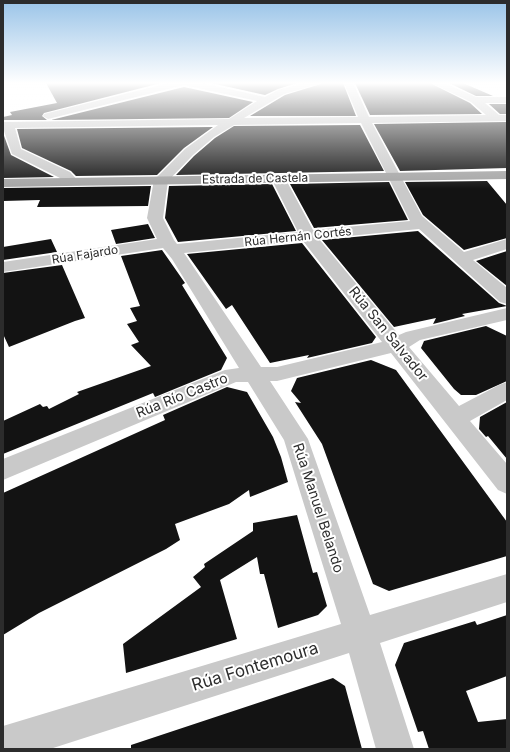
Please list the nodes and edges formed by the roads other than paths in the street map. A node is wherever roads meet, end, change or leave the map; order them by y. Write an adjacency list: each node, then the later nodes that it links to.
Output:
1 (36, 118): 6 (street)
2 (237, 118): 5 (street)
3 (496, 118): 4 (street)
4 (365, 120): 5 (street); 8 (street)
5 (231, 122): 6 (street); 10 (street)
6 (6, 125): 11 (street)
7 (507, 175): 8 (main road, Estrada de Castela)
8 (394, 176): 9 (main road, Estrada de Castela); 13 (street)
9 (278, 178): 10 (main road, Estrada de Castela); 14 (street, Rúa San Salvador)
10 (161, 180): 11 (main road, Estrada de Castela); 16 (street, Rúa Manuel Belando)
11 (71, 182): 12 (main road, Estrada de Castela)
12 (3, 183)
13 (422, 224): 14 (street, Rúa Hernán Cortés); 17 (street)
14 (308, 236): 16 (street, Rúa Hernán Cortés); 21 (street, Rúa San Salvador)
15 (507, 244): 17 (street)
16 (170, 246): 18 (street, Rúa Fajardo); 22 (street, Rúa Manuel Belando)
17 (461, 258): 19 (street)
18 (3, 267)
19 (507, 298)
20 (501, 320): 21 (street, Rúa Río Castro)
21 (397, 345): 22 (street, Rúa Río Castro); 24 (street, Rúa San Salvador)
22 (253, 375): 25 (street, Rúa Río Castro); 28 (street, Rúa Manuel Belando)
23 (507, 390): 24 (street)
24 (456, 418): 26 (street, Rúa San Salvador)
25 (3, 470)
26 (507, 483)
27 (507, 588): 28 (street, Rúa Fontemoura)
28 (361, 635): 29 (street, Rúa Fontemoura); 30 (street, Rúa Manuel Belando)
29 (3, 745)
30 (395, 749)

